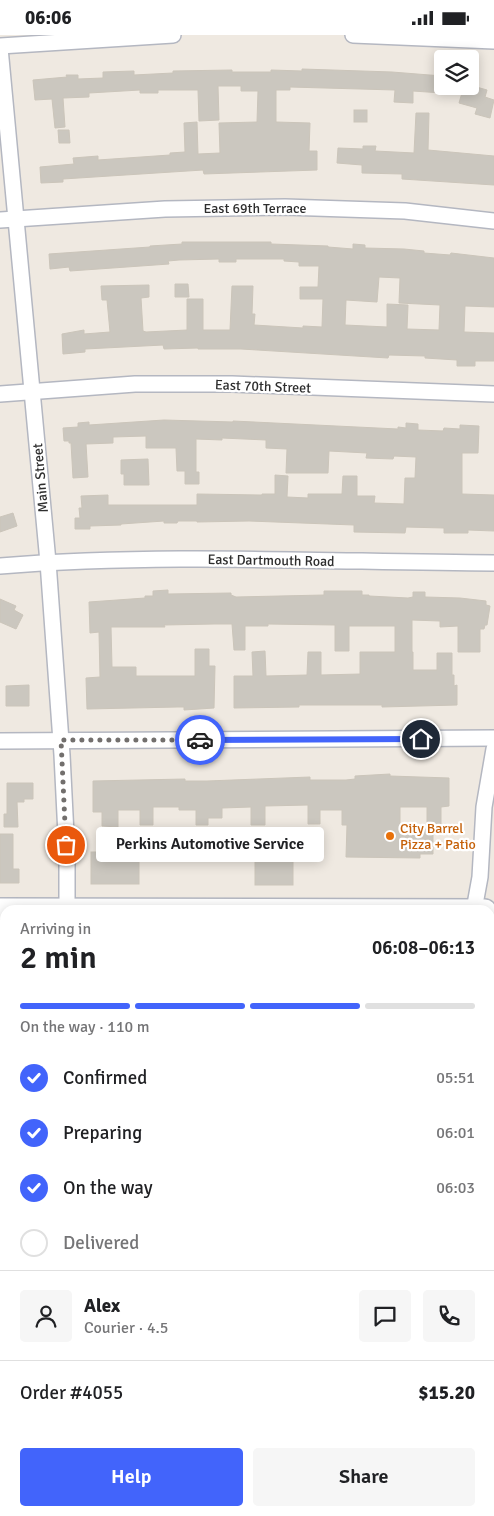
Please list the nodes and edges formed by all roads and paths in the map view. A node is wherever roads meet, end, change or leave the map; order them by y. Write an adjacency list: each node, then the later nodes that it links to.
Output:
1 (173, 35): 4 (street)
2 (354, 35): 3 (street)
3 (492, 41)
4 (0, 47): 5 (street, Main Street)
5 (8, 219): 6 (street, East 69th Terrace); 7 (street, Main Street)
6 (494, 221)
7 (32, 392): 8 (street, East 70th Street); 9 (street, East 70th Street); 10 (street, Main Street)
8 (0, 394)
9 (494, 394)
10 (48, 562): 11 (street, East Dartmouth Road); 12 (street, East Dartmouth Road); 14 (street, Main Street)
11 (494, 563)
12 (0, 566)
13 (494, 738): 14 (street)
14 (61, 740): 15 (street); 18 (street, Main Street)
15 (0, 741)
16 (494, 749): 17 (street)
17 (488, 829): 19 (street)
18 (67, 905)
19 (475, 905)

